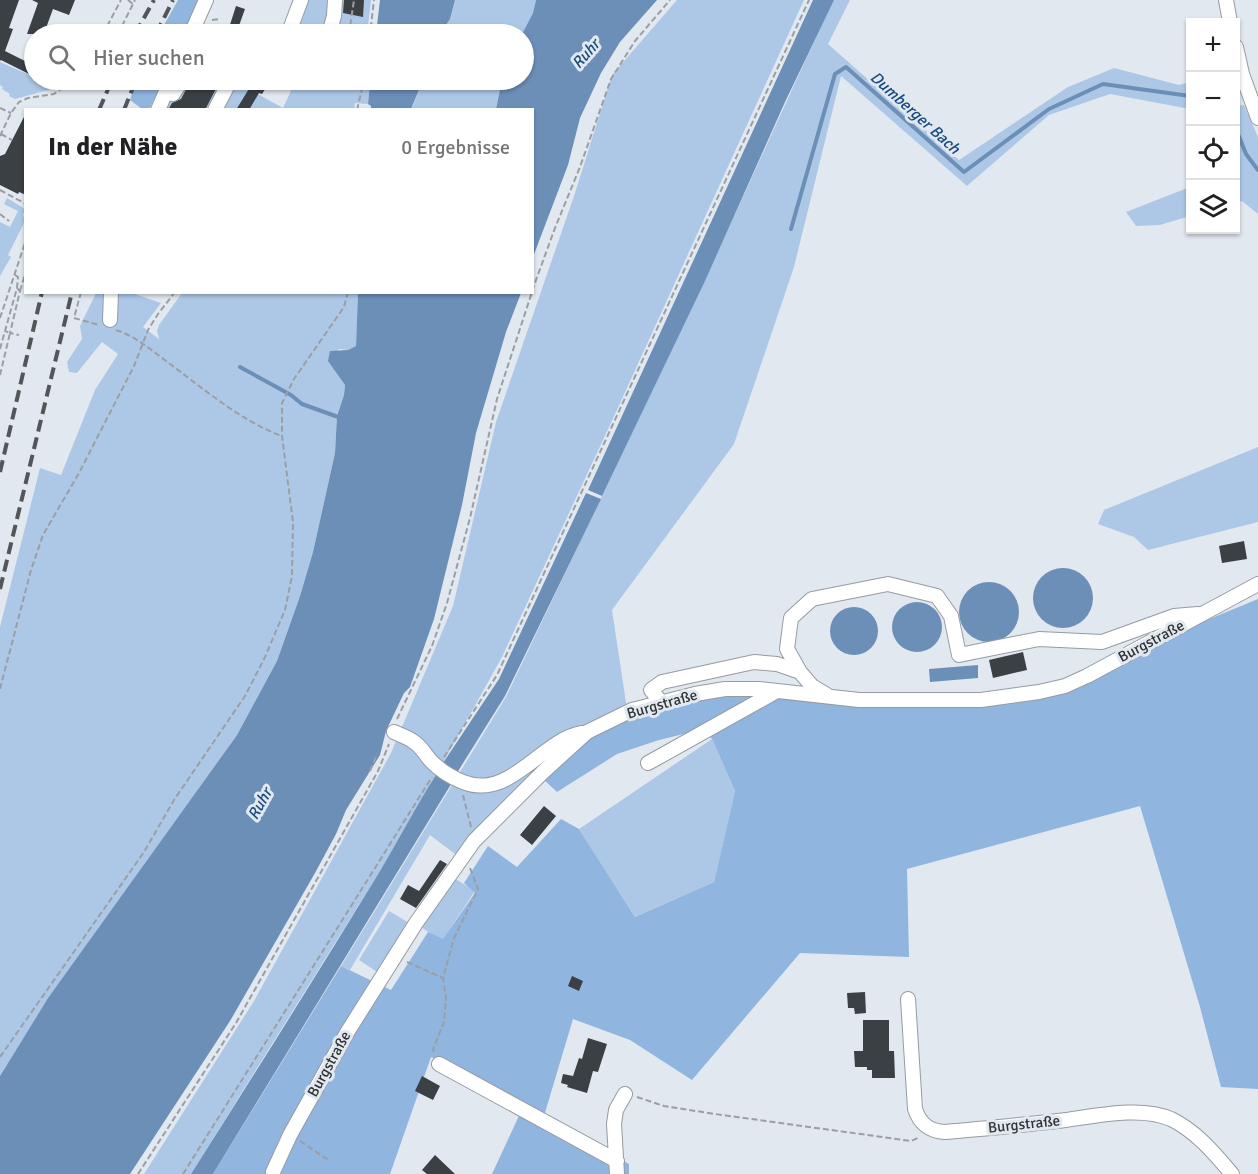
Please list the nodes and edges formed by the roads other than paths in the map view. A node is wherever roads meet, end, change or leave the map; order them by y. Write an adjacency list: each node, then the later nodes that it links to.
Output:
1 (206, 0): 6 (street)
2 (301, 0): 7 (street)
3 (335, 0): 8 (street)
4 (1226, 0): 5 (street)
5 (1229, 18)
6 (195, 24)
7 (292, 24)
8 (331, 24)
9 (1240, 65): 14 (street)
10 (167, 90): 16 (street)
11 (176, 90): 13 (street)
12 (225, 90): 17 (street)
13 (173, 94)
14 (1250, 96): 15 (street); 18 (street)
15 (1240, 99)
16 (159, 108)
17 (216, 108)
18 (1258, 118)
19 (111, 294): 20 (street)
20 (104, 323)
21 (1258, 584): 22 (street, Burgstraße)
22 (1203, 613): 23 (street); 25 (street, Burgstraße)
23 (800, 672): 25 (street); 26 (street)
24 (777, 691): 25 (street, Burgstraße); 26 (street, Burgstraße); 29 (street)
25 (828, 696)
26 (662, 703): 28 (street, Burgstraße)
27 (393, 732): 28 (street)
28 (587, 732): 34 (street, Burgstraße)
29 (648, 764)
30 (908, 999): 35 (street, Burgstraße)
31 (439, 1064): 33 (street)
32 (626, 1094): 33 (street)
33 (617, 1167)
34 (273, 1172)
35 (1232, 1174)

